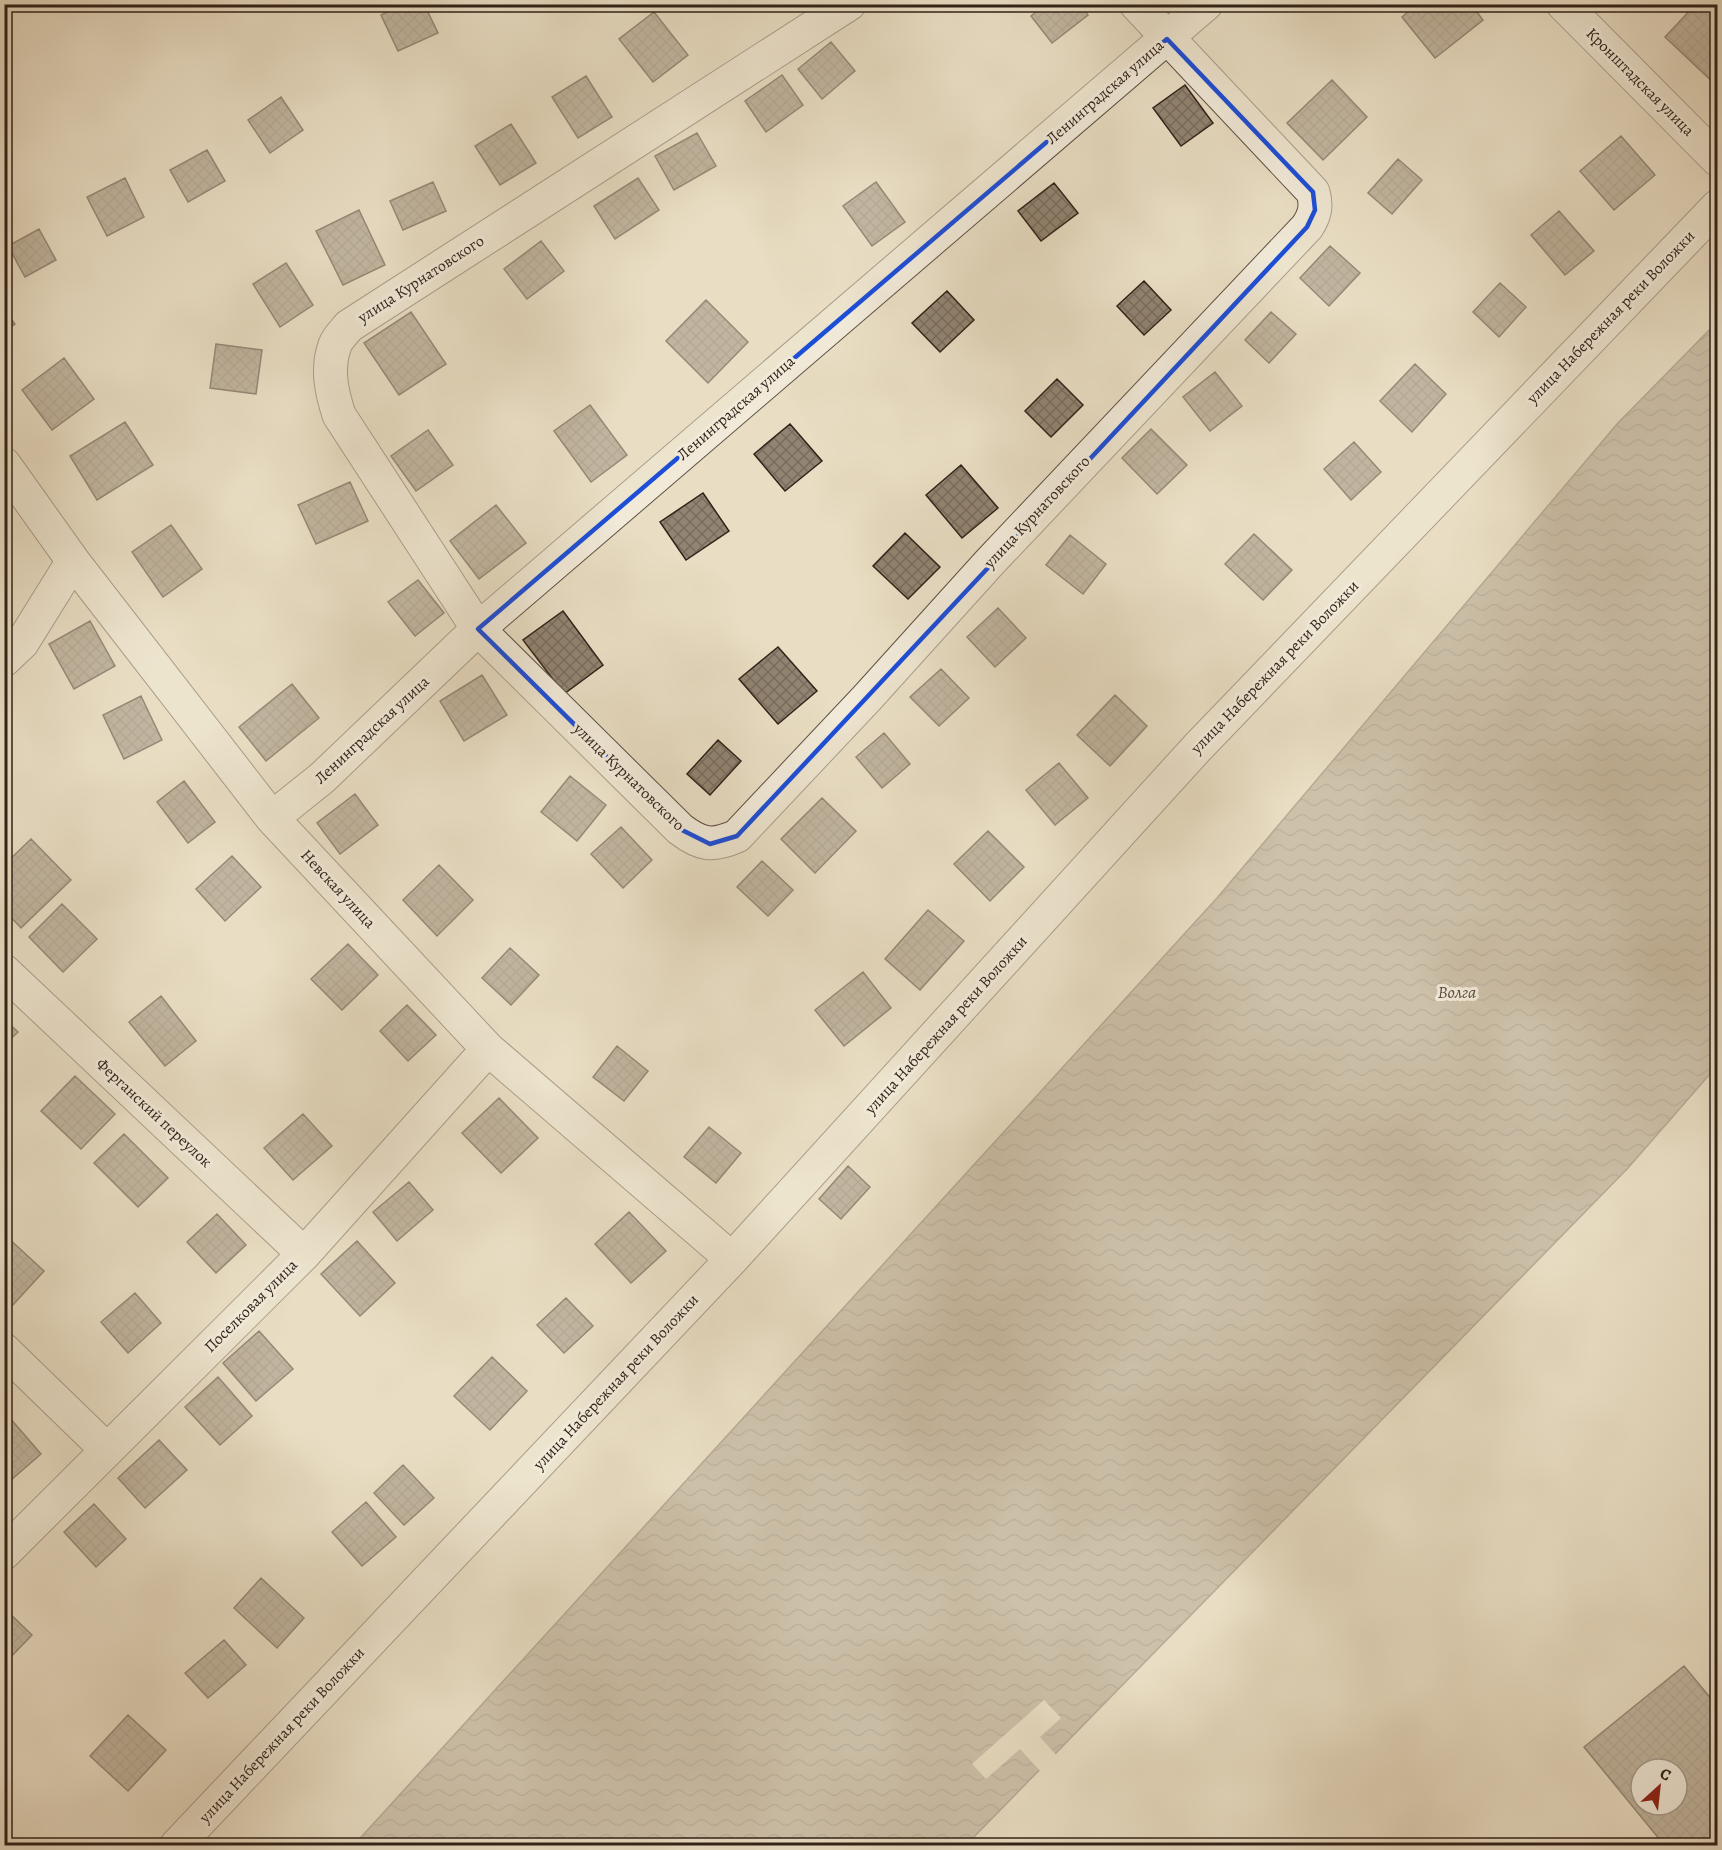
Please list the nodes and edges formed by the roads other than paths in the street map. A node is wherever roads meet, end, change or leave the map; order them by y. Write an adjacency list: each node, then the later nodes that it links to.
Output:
1 (849, 4): 10 (street, улица Курнатовского)
2 (1136, 4): 5 (street, улица Курнатовского)
3 (1206, 4): 5 (street, Ленинградская улица)
4 (1563, 4): 6 (street, Кронштадская улица)
5 (1167, 39): 10 (street, Ленинградская улица); 10 (street, улица Курнатовского)
6 (1718, 160)
7 (1718, 206): 16 (street, улица Набережная реки Воложки)
8 (4, 464): 9 (street, Невская улица)
9 (73, 561): 11 (street); 12 (street, Невская улица)
10 (478, 629): 12 (street, Ленинградская улица)
11 (4, 660)
12 (272, 818): 14 (street, Невская улица)
13 (4, 972): 15 (street, Ферганский переулок)
14 (488, 1049): 15 (street, Поселковая улица); 16 (street, Невская улица)
15 (304, 1254): 18 (street, Поселковая улица)
16 (732, 1259): 20 (street, улица Набережная реки Воложки)
17 (4, 1350): 18 (street)
18 (107, 1450): 19 (street, Поселковая улица)
19 (4, 1553)
20 (176, 1845)

